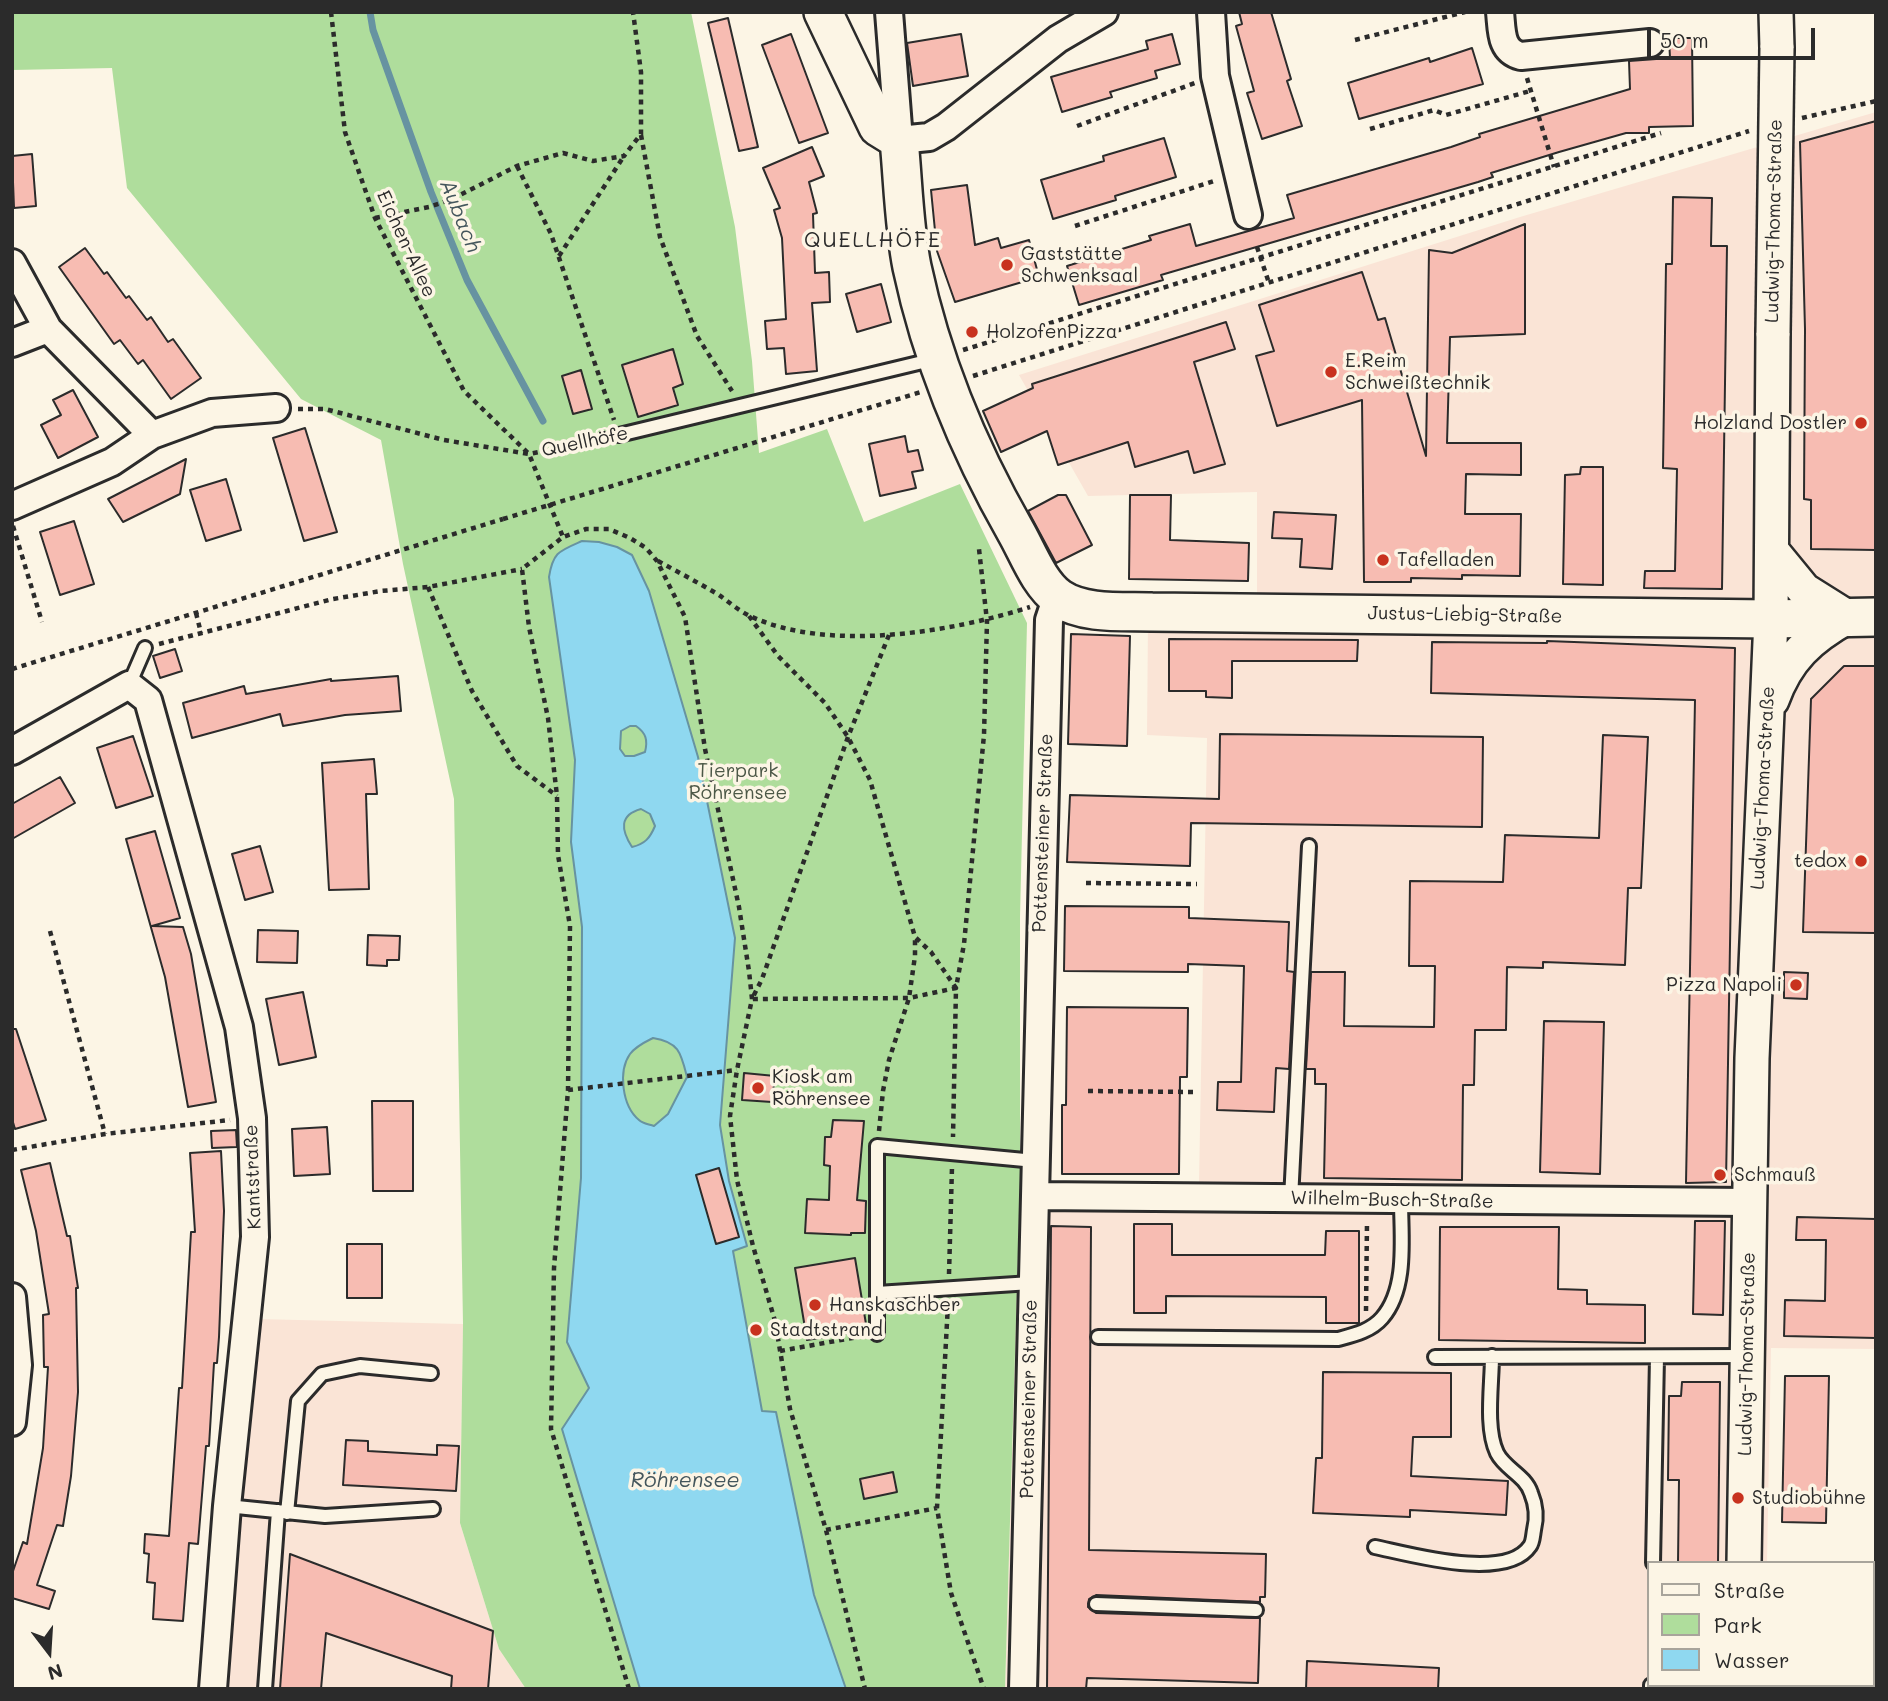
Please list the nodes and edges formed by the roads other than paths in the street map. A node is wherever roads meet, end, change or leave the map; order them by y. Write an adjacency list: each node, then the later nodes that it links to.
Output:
1 (823, 12): 8 (main road)
2 (889, 12): 8 (street)
3 (1104, 12): 8 (street)
4 (1211, 12): 9 (street)
5 (1500, 12): 7 (street)
6 (1776, 12): 18 (street, Ludwig-Thoma-Straße, bridge)
7 (1650, 43)
8 (899, 140): 13 (main road)
9 (1248, 215)
10 (12, 262): 11 (street)
11 (48, 329): 12 (street); 15 (street)
12 (12, 344)
13 (940, 372): 16 (lane, Quellhöfe); 19 (main road)
14 (276, 408): 15 (street)
15 (152, 435): 17 (street)
16 (619, 435)
17 (12, 506)
18 (1772, 551): 20 (street); 21 (street, Ludwig-Thoma-Straße)
19 (1045, 601): 21 (main road, Justus-Liebig-Straße); 27 (street, Pottensteiner Straße)
20 (1862, 617): 21 (main road, Justus-Liebig-Straße); 24 (street)
21 (1771, 619): 24 (street, Ludwig-Thoma-Straße)
22 (145, 648): 23 (lane)
23 (129, 685): 25 (street); 44 (street, Kantstraße)
24 (1766, 715): 31 (street, Ludwig-Thoma-Straße)
25 (12, 751)
26 (1309, 846): 29 (lane)
27 (1035, 1161): 28 (street, Pottensteiner Straße); 33 (lane)
28 (1035, 1196): 29 (street, Wilhelm-Busch-Straße); 32 (street, Pottensteiner Straße)
29 (1291, 1199): 30 (street, Wilhelm-Busch-Straße)
30 (1401, 1200): 31 (street, Wilhelm-Busch-Straße); 36 (lane)
31 (1749, 1202): 38 (street, Ludwig-Thoma-Straße)
32 (1031, 1283): 33 (lane); 54 (street, Pottensteiner Straße)
33 (877, 1293): 35 (lane)
34 (12, 1297): 41 (street)
35 (877, 1334)
36 (1098, 1337)
37 (1492, 1356): 39 (lane); 40 (lane); 47 (lane)
38 (1747, 1356): 40 (lane); 49 (street, Ludwig-Thoma-Straße)
39 (1435, 1357)
40 (1657, 1357): 48 (lane)
41 (15, 1365): 43 (street)
42 (431, 1373): 46 (lane)
43 (12, 1422)
44 (228, 1506): 46 (lane); 52 (street, Kantstraße)
45 (433, 1509): 46 (lane)
46 (283, 1512): 53 (lane)
47 (1375, 1546)
48 (1653, 1561)
49 (1744, 1561)
50 (1096, 1604): 51 (lane)
51 (1256, 1610)
52 (213, 1689)
53 (265, 1689)
54 (1023, 1689)

